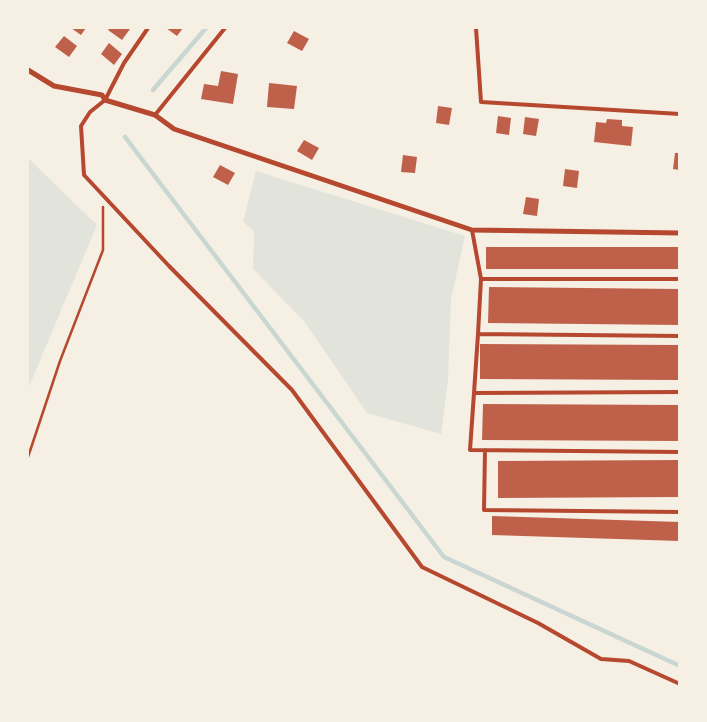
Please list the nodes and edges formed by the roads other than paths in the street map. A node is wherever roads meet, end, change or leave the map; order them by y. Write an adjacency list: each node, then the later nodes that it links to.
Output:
1 (148, 28): 5 (lane)
2 (225, 28): 7 (lane)
3 (476, 28): 6 (lane)
4 (28, 70): 5 (street)
5 (105, 100): 7 (street); 19 (lane)
6 (680, 114)
7 (155, 116): 8 (street)
8 (472, 230): 9 (street); 11 (lane)
9 (680, 233)
10 (680, 278): 11 (lane)
11 (481, 279): 12 (lane)
12 (478, 334): 13 (lane); 15 (lane)
13 (680, 336)
14 (680, 392): 15 (lane)
15 (474, 393): 16 (lane)
16 (485, 450): 17 (lane); 18 (lane)
17 (680, 452)
18 (680, 512)
19 (680, 684)

